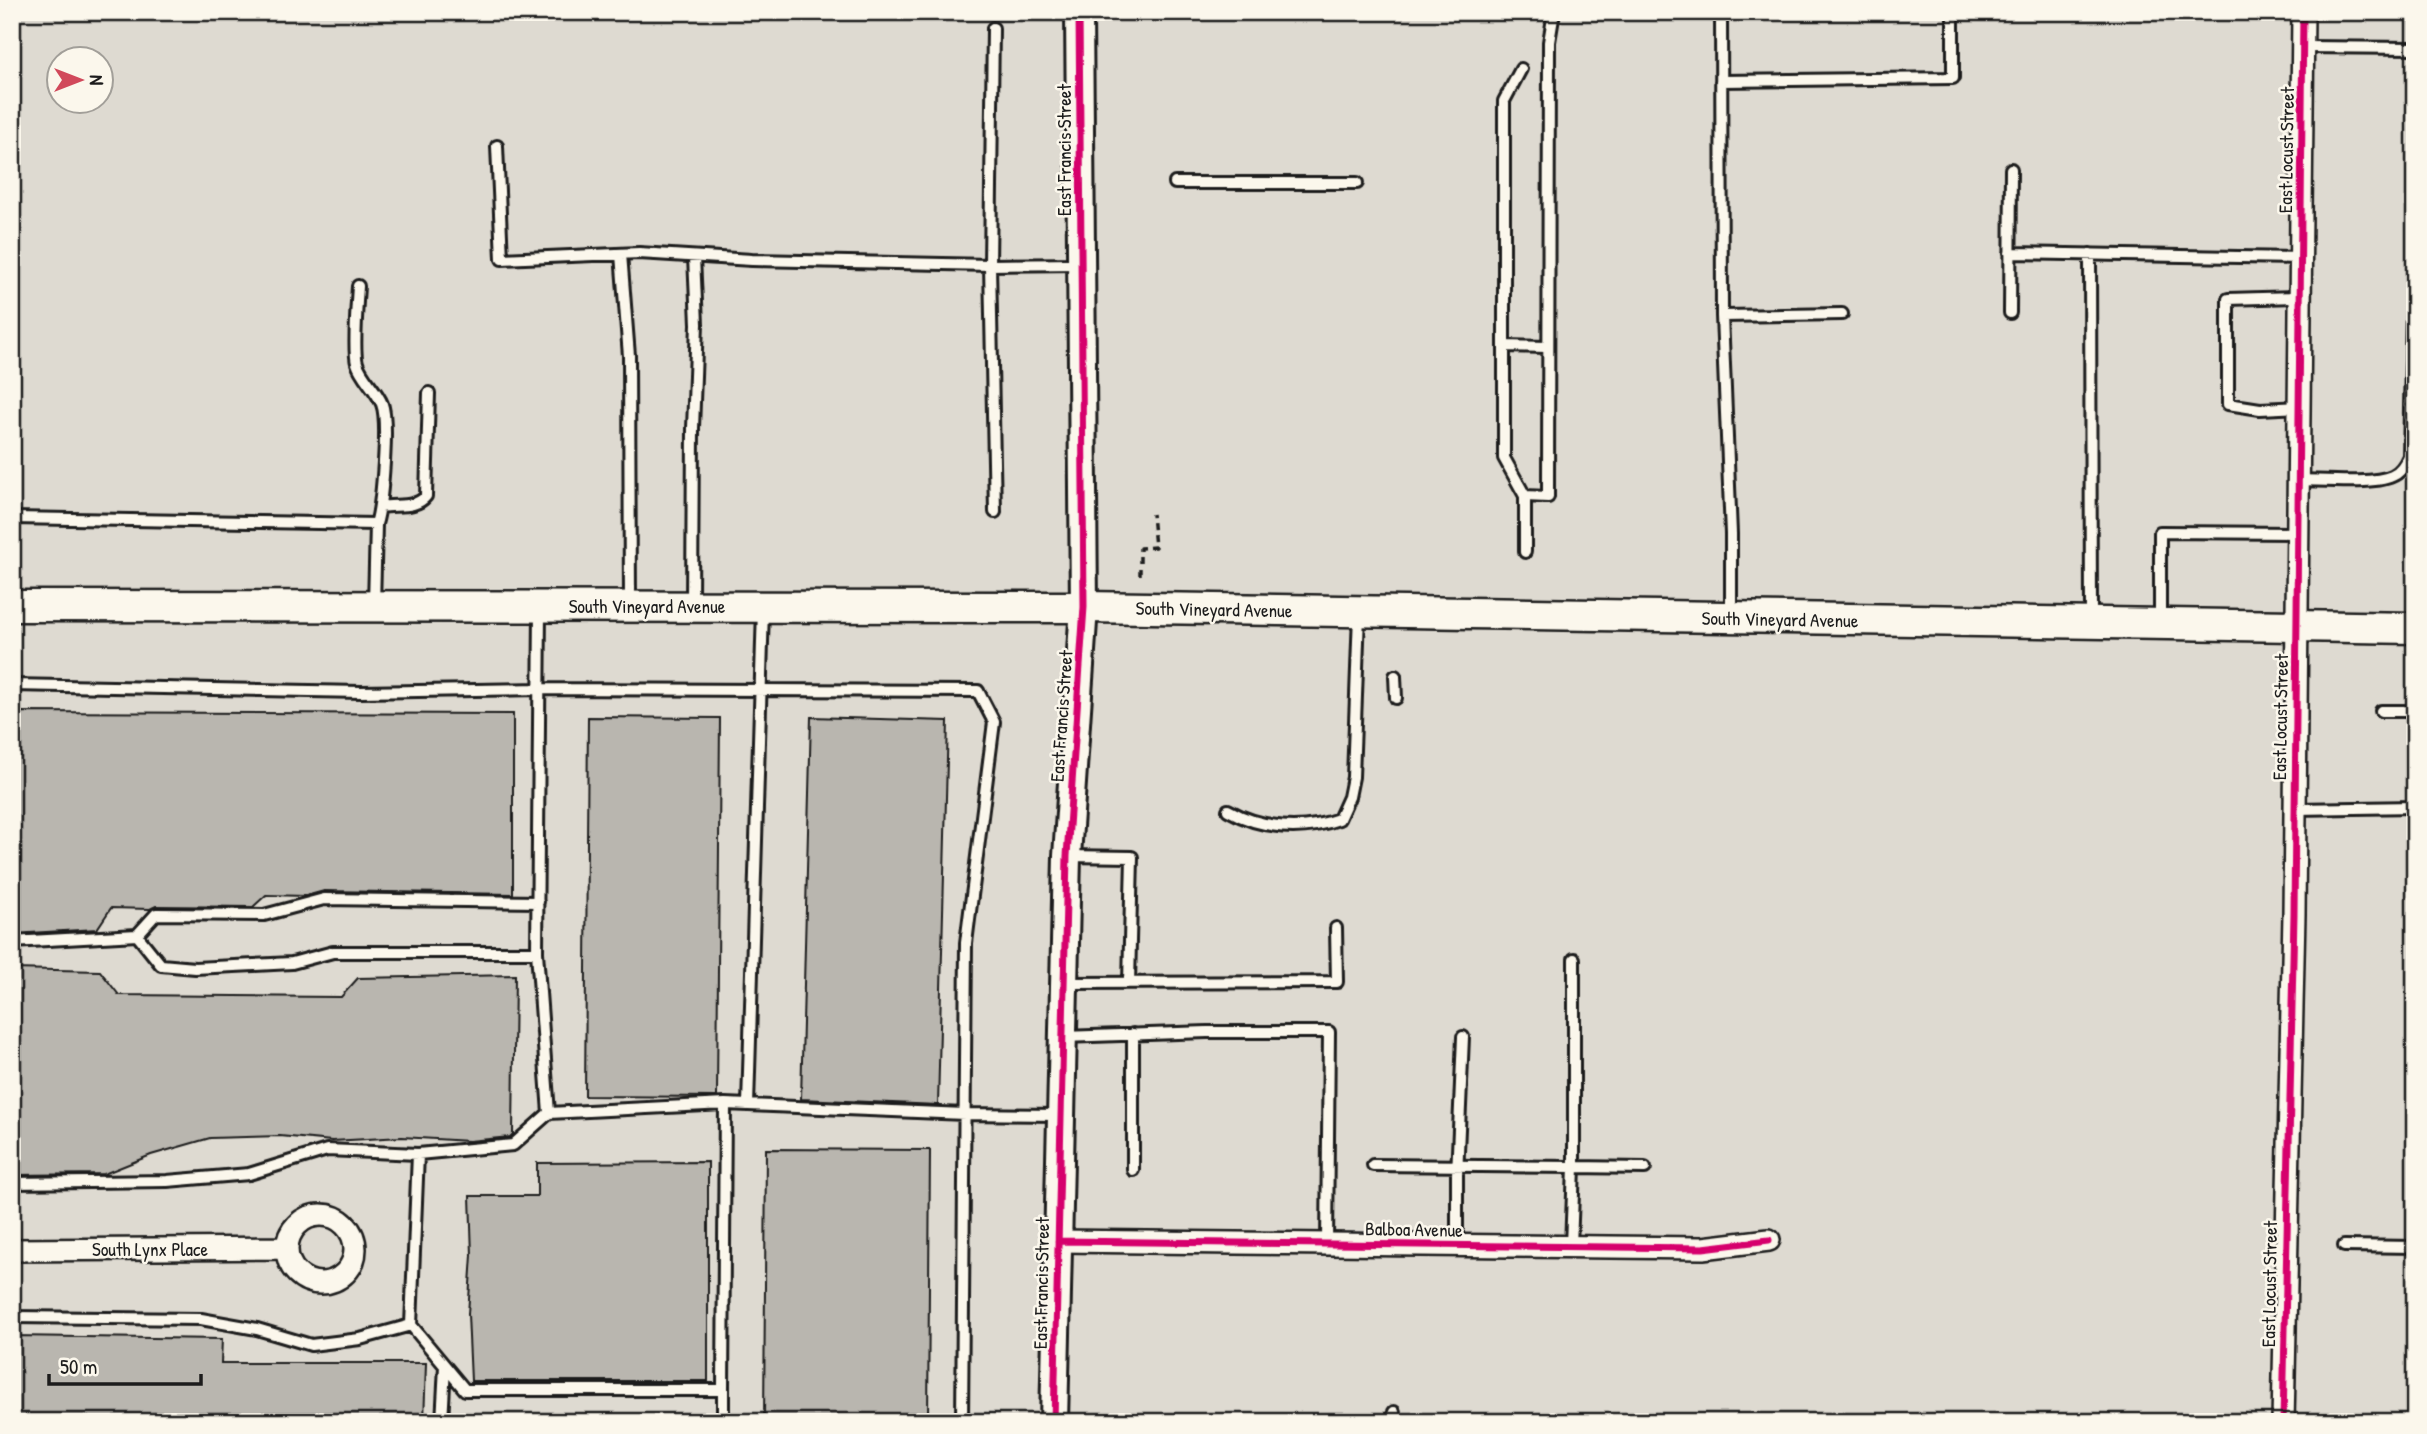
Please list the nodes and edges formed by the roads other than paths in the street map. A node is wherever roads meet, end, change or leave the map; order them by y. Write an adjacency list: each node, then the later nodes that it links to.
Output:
1 (1079, 12): 20 (street, East Francis Street)
2 (1554, 12): 29 (lane)
3 (1721, 12): 10 (lane)
4 (1953, 12): 10 (lane)
5 (2303, 12): 7 (street, East Locust Street)
6 (993, 28): 21 (lane)
7 (2303, 47): 8 (lane); 19 (street, East Locust Street)
8 (2415, 48)
9 (1521, 69): 28 (lane)
10 (1721, 81): 27 (lane)
11 (497, 146): 16 (lane)
12 (2011, 169): 15 (lane)
13 (1175, 183): 14 (lane)
14 (1357, 183)
15 (2010, 253): 17 (lane); 25 (lane)
16 (621, 254): 18 (lane); 40 (lane)
17 (2090, 254): 19 (lane); 49 (lane)
18 (694, 257): 21 (lane); 44 (lane)
19 (2301, 258): 23 (street, East Locust Street)
20 (1081, 264): 21 (lane); 46 (street, East Francis Street)
21 (990, 265): 35 (lane)
22 (358, 286): 34 (lane)
23 (2300, 297): 31 (street, East Locust Street); 31 (lane)
24 (2415, 306): 32 (lane)
25 (2010, 313)
26 (1842, 314): 27 (lane)
27 (1722, 316): 48 (lane)
28 (1504, 346): 29 (lane); 33 (lane)
29 (1547, 347): 33 (lane)
30 (429, 393): 34 (lane)
31 (2299, 407): 32 (street, East Locust Street)
32 (2298, 480): 38 (street, East Locust Street)
33 (1525, 496): 39 (lane)
34 (381, 507): 37 (lane)
35 (995, 512)
36 (12, 518): 37 (lane)
37 (376, 524): 42 (lane)
38 (2298, 533): 50 (lane); 51 (street, East Locust Street)
39 (1525, 552)
40 (630, 605): 43 (main road, South Vineyard Avenue); 44 (main road, South Vineyard Avenue)
41 (12, 606): 42 (main road, South Vineyard Avenue)
42 (374, 606): 43 (main road, South Vineyard Avenue)
43 (540, 606): 55 (lane)
44 (692, 606): 45 (main road, South Vineyard Avenue)
45 (763, 606): 46 (main road, South Vineyard Avenue); 56 (lane)
46 (1084, 607): 47 (main road, South Vineyard Avenue); 63 (street, East Francis Street)
47 (1359, 611): 48 (main road, South Vineyard Avenue); 62 (lane)
48 (1731, 618): 49 (main road, South Vineyard Avenue)
49 (2091, 625): 50 (main road, South Vineyard Avenue)
50 (2160, 626): 51 (main road, South Vineyard Avenue)
51 (2297, 628): 52 (main road, South Vineyard Avenue); 61 (street, East Locust Street)
52 (2415, 628)
53 (1395, 676): 57 (lane)
54 (12, 685): 55 (lane)
55 (540, 690): 56 (lane); 64 (lane)
56 (761, 690): 76 (lane); 78 (lane)
57 (1396, 698)
58 (2381, 711): 59 (lane)
59 (2415, 711)
60 (2415, 807): 61 (lane)
61 (2295, 809): 104 (street, East Locust Street)
62 (1228, 810)
63 (1067, 856): 70 (street, East Francis Street); 71 (lane)
64 (538, 902): 66 (lane); 68 (lane)
65 (1336, 928): 71 (lane)
66 (137, 935): 67 (lane); 68 (lane)
67 (12, 942)
68 (537, 952): 77 (lane)
69 (1574, 959): 83 (lane)
70 (1064, 983): 71 (lane); 73 (street, East Francis Street)
71 (1129, 983)
72 (1133, 1034): 73 (lane); 85 (lane); 89 (lane)
73 (1063, 1037): 79 (street, East Francis Street)
74 (1463, 1037): 82 (lane)
75 (725, 1104): 76 (lane); 77 (lane); 99 (lane)
76 (748, 1105): 78 (lane)
77 (549, 1112): 80 (lane)
78 (965, 1114): 79 (lane); 102 (lane)
79 (1061, 1115): 88 (street, East Francis Street)
80 (418, 1153): 86 (lane); 97 (lane)
81 (1373, 1164): 82 (lane)
82 (1458, 1164): 83 (lane); 90 (lane)
83 (1574, 1167): 84 (lane); 91 (lane)
84 (1645, 1168)
85 (1133, 1170)
86 (12, 1183)
87 (1769, 1240): 91 (street, Balboa Avenue)
88 (1058, 1241): 89 (street, Balboa Avenue); 103 (street, East Francis Street)
89 (1327, 1244): 90 (street, Balboa Avenue)
90 (1457, 1245): 91 (street, Balboa Avenue)
91 (1571, 1246)
92 (2344, 1246): 93 (lane)
93 (2415, 1247)
94 (287, 1248): 95 (street, South Lynx Place)
95 (12, 1250)
96 (12, 1318): 97 (lane)
97 (411, 1325): 98 (lane)
98 (444, 1366): 99 (lane); 100 (lane)
99 (723, 1390): 101 (lane)
100 (442, 1422)
101 (723, 1422)
102 (962, 1422)
103 (1054, 1422)
104 (2283, 1422)

